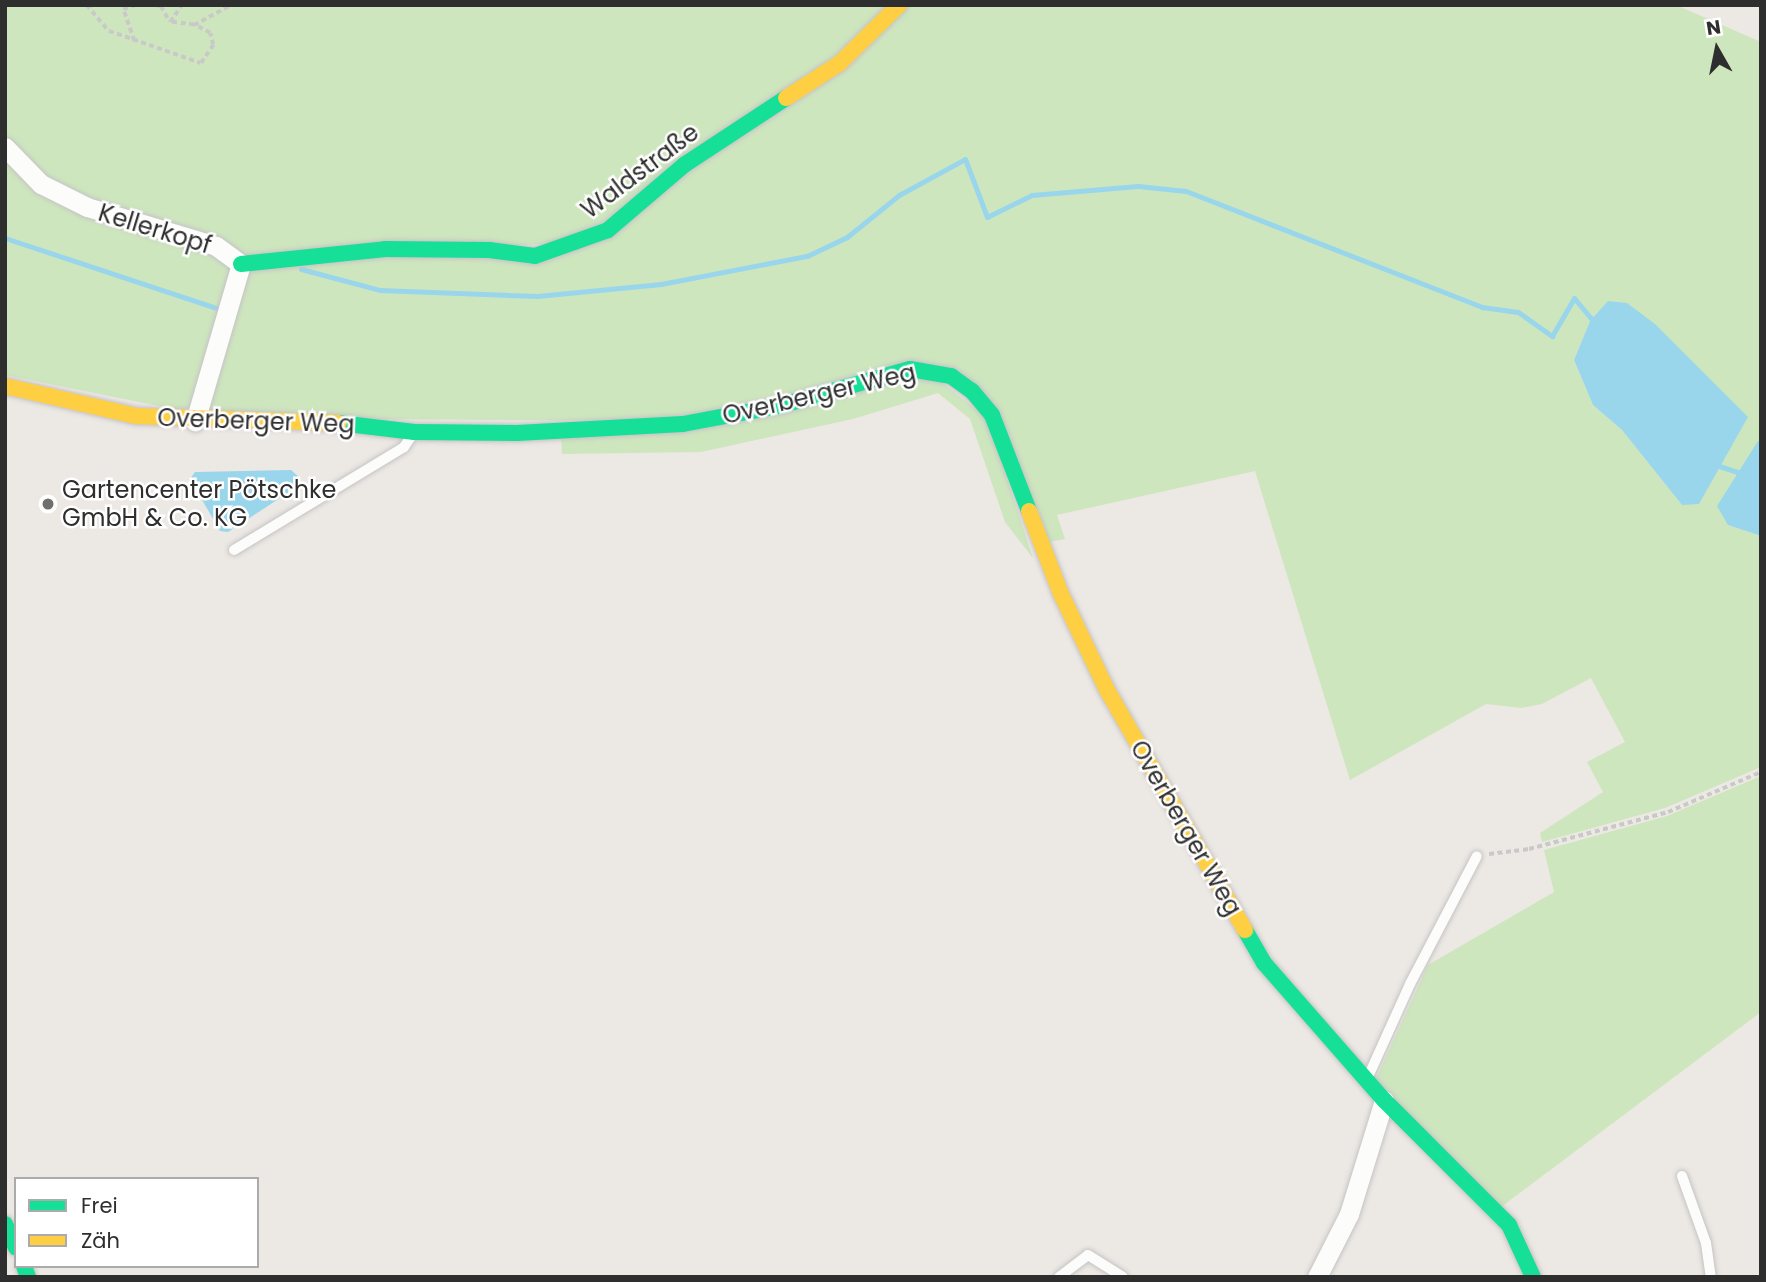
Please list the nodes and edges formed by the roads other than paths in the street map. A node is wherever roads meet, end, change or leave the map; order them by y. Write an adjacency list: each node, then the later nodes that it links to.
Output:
1 (899, 5): 3 (street, Waldstraße)
2 (5, 147): 3 (street, Kellerkopf)
3 (241, 264): 5 (street, Kellerkopf)
4 (5, 386): 5 (street, Overberger Weg)
5 (195, 421): 6 (street, Overberger Weg)
6 (414, 432): 7 (lane); 9 (street, Overberger Weg)
7 (234, 550)
8 (1477, 856): 9 (lane)
9 (1367, 1080): 10 (street, Overberger Weg)
10 (1384, 1100): 16 (street); 17 (street, Overberger Weg)
11 (1682, 1176): 18 (lane)
12 (5, 1224): 13 (street)
13 (14, 1244)
14 (1059, 1277): 15 (lane)
15 (1123, 1277)
16 (1317, 1277)
17 (1533, 1277)
18 (1711, 1277)

